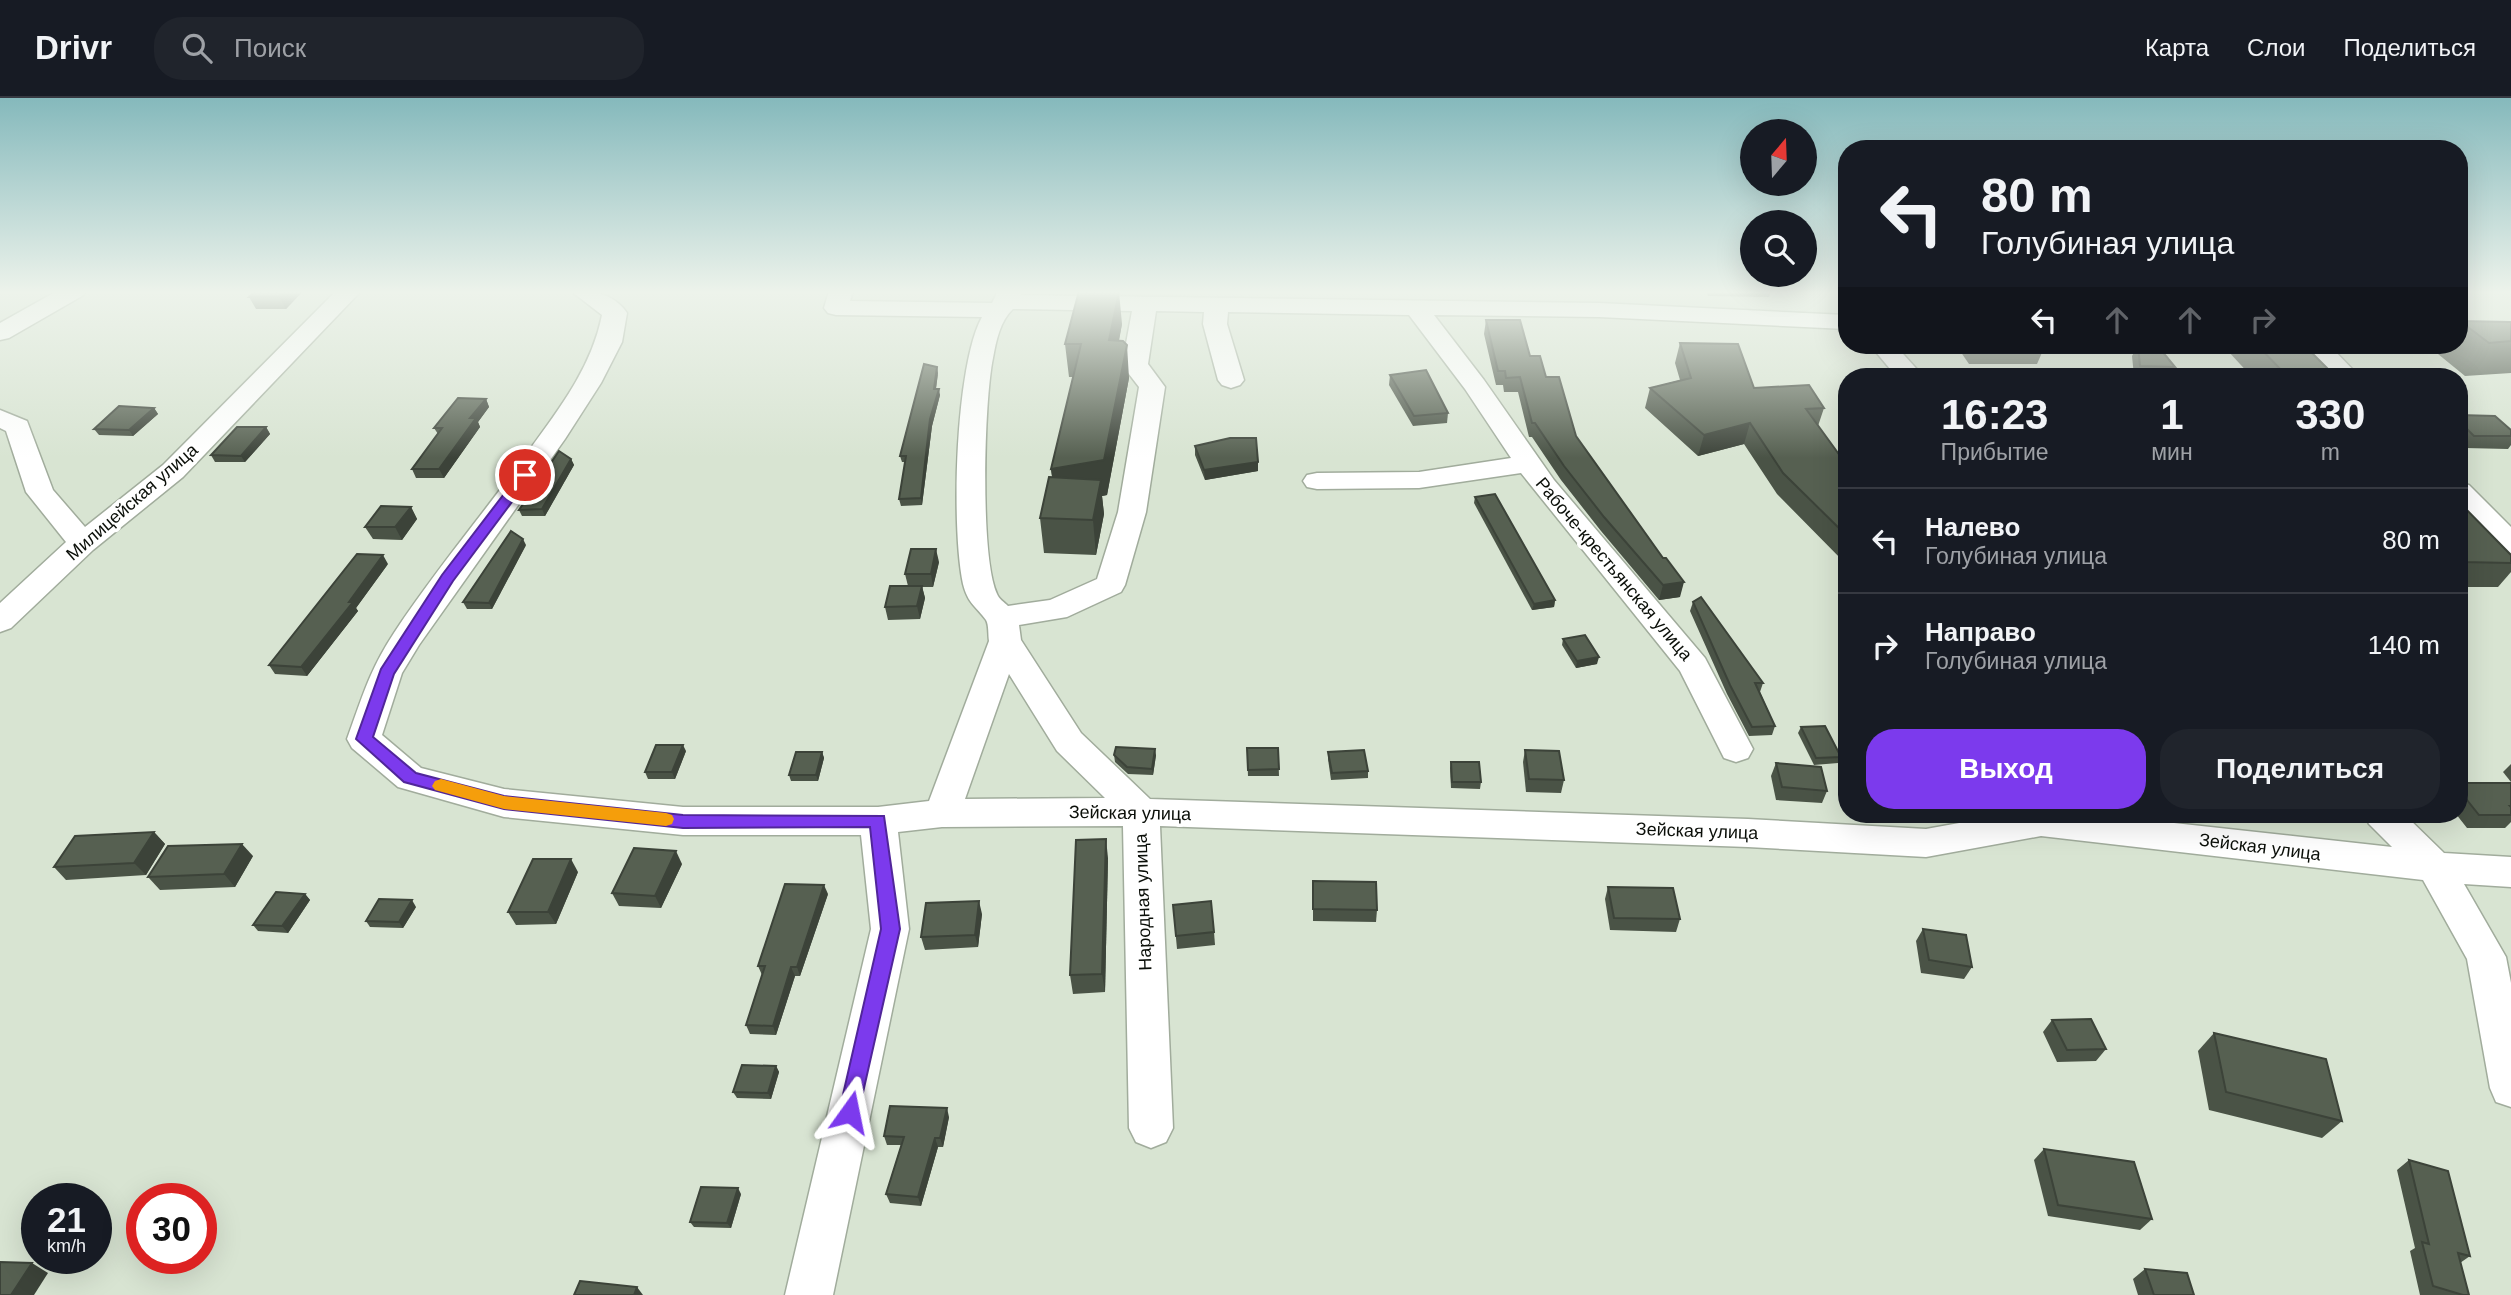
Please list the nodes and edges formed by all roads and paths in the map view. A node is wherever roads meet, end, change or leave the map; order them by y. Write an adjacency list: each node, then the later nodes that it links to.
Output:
1 (294, 347): 16 (street, Милицейская улица)
2 (605, 347): 23 (street, Зейская улица)
3 (987, 347): 19 (street, Народная улица)
4 (1138, 347): 19 (street)
5 (1222, 347): 11 (street)
6 (1446, 347): 13 (street, Рабоче-крестьянская улица)
7 (1890, 354): 9 (street)
8 (2324, 354): 10 (street)
9 (1903, 368)
10 (2338, 368)
11 (1231, 380)
12 (0, 418): 16 (street)
13 (1528, 464): 14 (street, Рабоче-крестьянская улица); 20 (street, Рабоче-крестьянская улица)
14 (1317, 481)
15 (2468, 500): 17 (street)
16 (83, 542): 18 (street, Милицейская улица)
17 (2511, 544)
18 (0, 621)
19 (1004, 629): 21 (street, Народная улица); 22 (street)
20 (1735, 750)
21 (1140, 812): 22 (street, Зейская улица); 24 (street, Зейская улица); 30 (street, Народная улица)
22 (942, 813): 23 (street, Зейская улица)
23 (878, 821): 31 (street)
24 (2036, 823)
25 (2050, 823): 27 (street, Зейская улица)
26 (2391, 823): 27 (street)
27 (2435, 867): 28 (street, Зейская улица); 29 (street)
28 (2511, 873)
29 (2511, 1088)
30 (1151, 1128)
31 (809, 1295)

